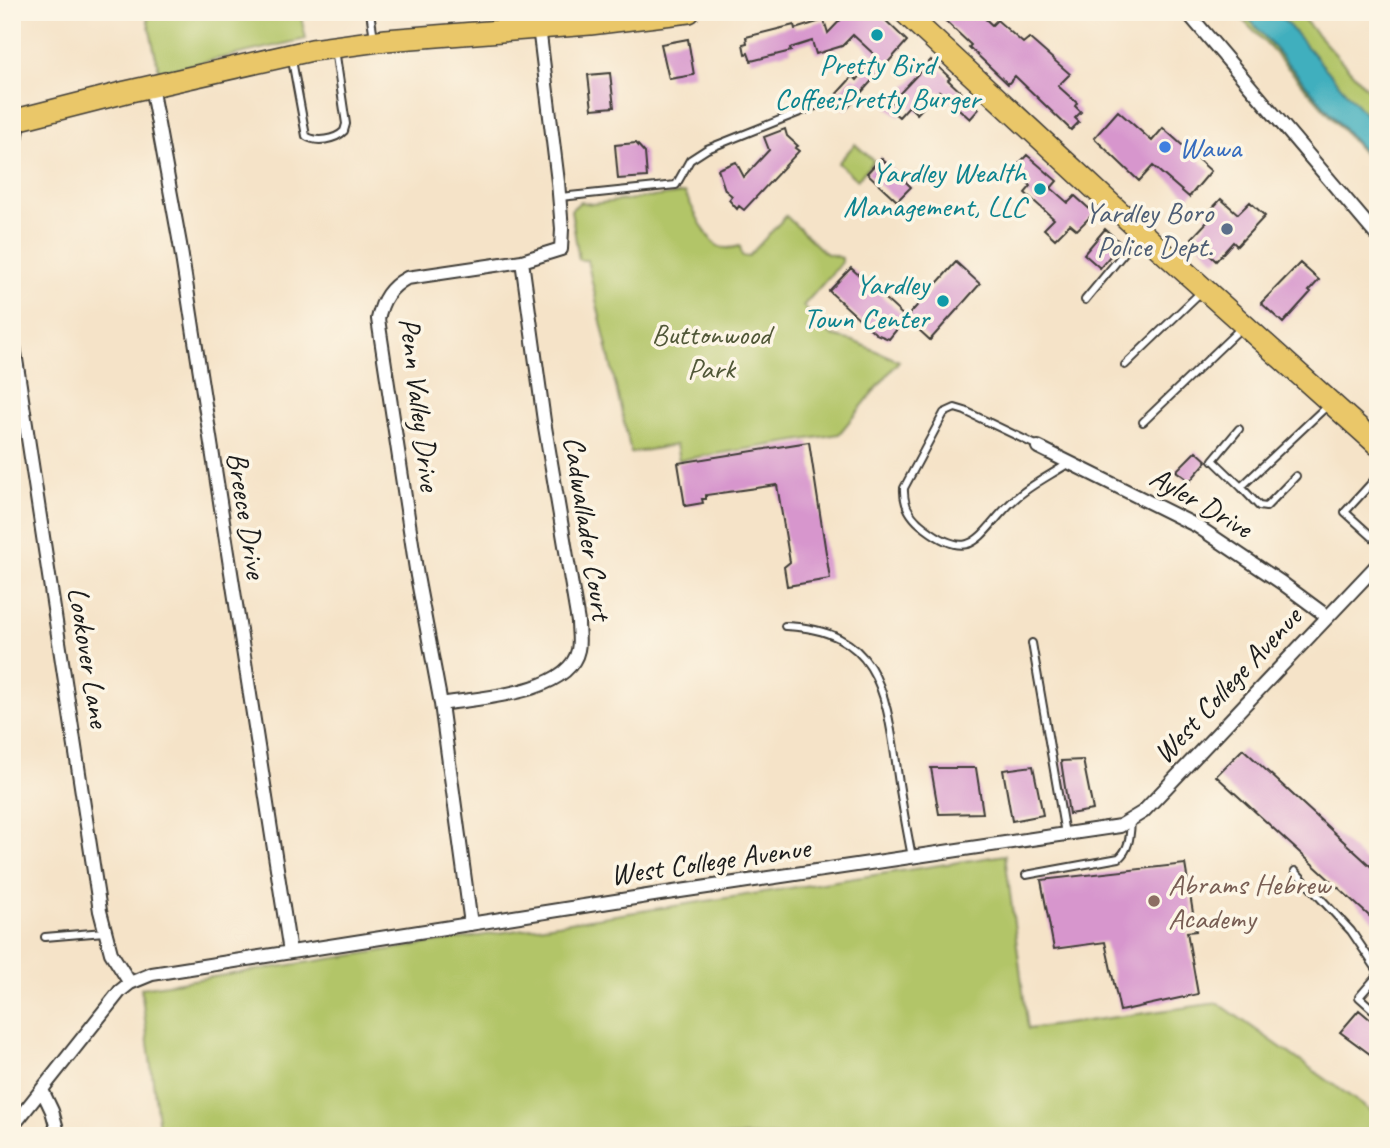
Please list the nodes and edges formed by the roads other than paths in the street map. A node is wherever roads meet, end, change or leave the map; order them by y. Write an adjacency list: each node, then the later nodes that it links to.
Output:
1 (370, 12): 6 (lane)
2 (689, 12): 5 (main road)
3 (904, 12): 14 (main road)
4 (1187, 12): 15 (street)
5 (539, 27): 6 (main road); 13 (street, Penn Valley Drive)
6 (375, 42): 7 (main road)
7 (334, 47): 8 (main road); 8 (lane)
8 (291, 55): 9 (main road)
9 (152, 86): 11 (main road); 45 (street, Breece Drive)
10 (820, 104): 13 (lane)
11 (16, 120): 12 (street)
12 (12, 160)
13 (558, 198): 16 (street, Penn Valley Drive)
14 (1142, 232): 17 (main road); 18 (lane)
15 (1378, 237)
16 (522, 261): 36 (street, Cadwallader Court); 36 (street, Penn Valley Drive)
17 (1204, 289): 19 (main road); 21 (lane)
18 (1085, 300)
19 (1243, 325): 22 (main road); 23 (lane)
20 (12, 333): 43 (street, Lookover Lane)
21 (1125, 365)
22 (1331, 403): 25 (main road); 30 (lane)
23 (1143, 422)
24 (1239, 429): 30 (lane)
25 (1378, 445)
26 (1038, 447): 27 (street, Ayler Drive); 27 (lane)
27 (1070, 462): 33 (street, Ayler Drive)
28 (1296, 476): 30 (lane)
29 (1378, 477): 31 (lane)
30 (1241, 487)
31 (1378, 542)
32 (1378, 564): 33 (street, West College Avenue)
33 (1328, 617): 37 (street, West College Avenue)
34 (785, 626): 39 (lane)
35 (1032, 643): 38 (lane)
36 (441, 704): 42 (street, Penn Valley Drive)
37 (1131, 821): 38 (street, West College Avenue); 41 (lane)
38 (1065, 835): 39 (street, West College Avenue)
39 (912, 857): 42 (street, West College Avenue)
40 (1296, 871): 46 (lane)
41 (1026, 875)
42 (471, 923): 45 (street, West College Avenue)
43 (104, 932): 44 (lane); 47 (street, Lookover Lane)
44 (45, 937)
45 (289, 953): 47 (street, West College Avenue)
46 (1378, 973): 48 (lane)
47 (130, 983): 49 (street, West College Avenue)
48 (1378, 1014)
49 (41, 1090): 50 (street, West College Avenue); 51 (street)
50 (12, 1127)
51 (59, 1136)

